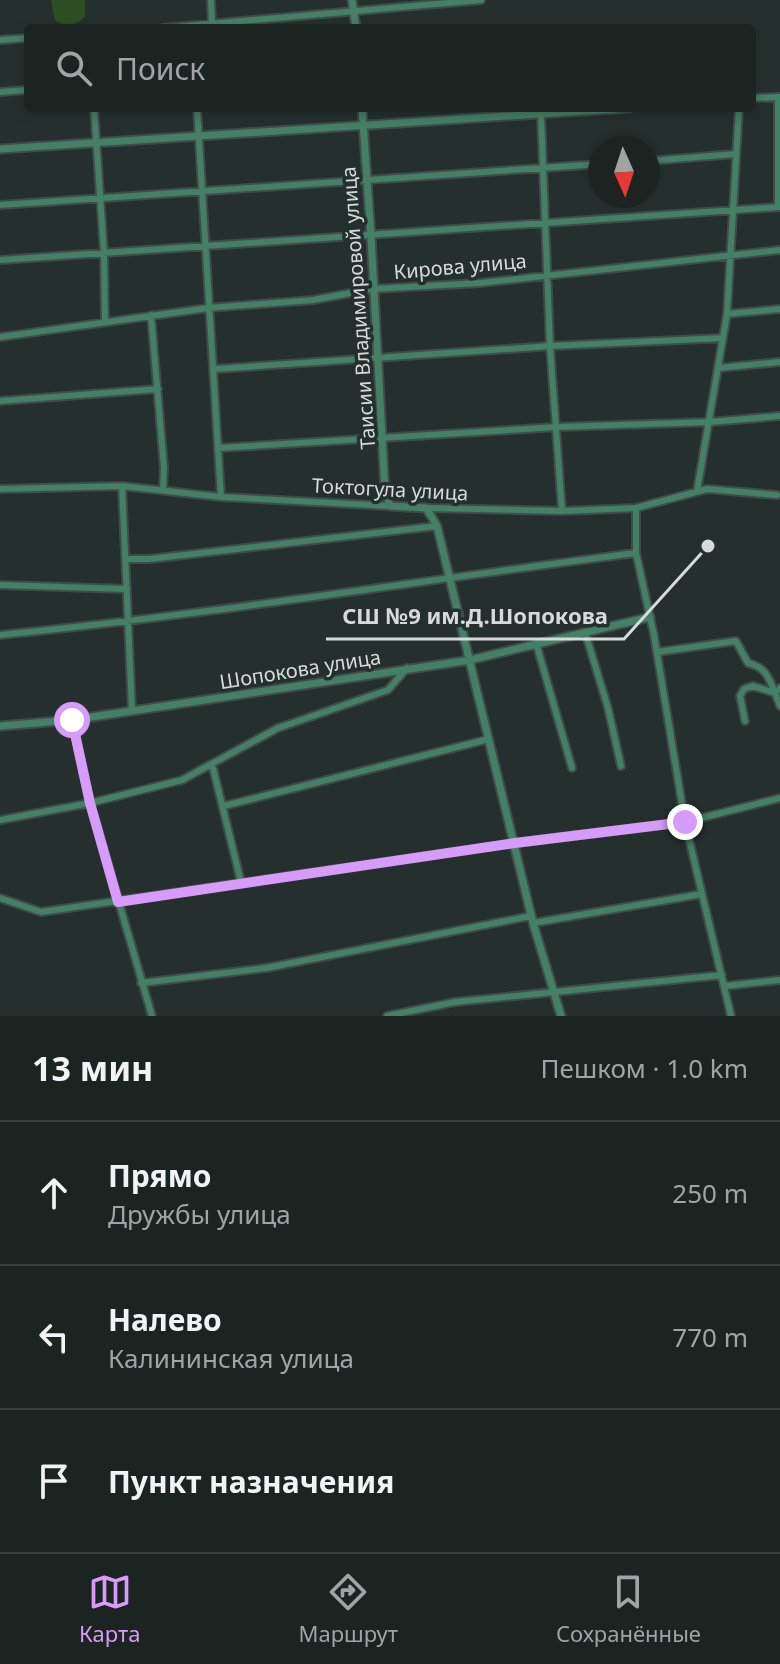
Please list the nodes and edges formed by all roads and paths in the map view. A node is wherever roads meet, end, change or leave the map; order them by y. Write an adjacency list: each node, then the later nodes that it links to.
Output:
1 (211, 0): 5 (street)
2 (352, 0): 4 (street)
3 (481, 0): 4 (street)
4 (354, 10): 5 (street); 6 (street)
5 (212, 24)
6 (356, 24)
7 (24, 38): 8 (street)
8 (0, 40)
9 (24, 90): 10 (street)
10 (0, 92)
11 (779, 97): 12 (street); 31 (street)
12 (756, 98)
13 (94, 112): 21 (street)
14 (197, 112): 20 (street)
15 (362, 112): 19 (street, Таисии Владимировой улица)
16 (579, 112): 18 (street)
17 (739, 112): 23 (street)
18 (541, 115): 19 (street); 26 (street)
19 (363, 124): 20 (street); 27 (street, Таисии Владимировой улица)
20 (199, 134): 21 (street); 28 (street)
21 (97, 143): 22 (street); 29 (street)
22 (0, 149)
23 (736, 154): 24 (street); 32 (street)
24 (660, 160)
25 (588, 165): 26 (street)
26 (542, 168): 27 (street); 33 (street)
27 (366, 178): 28 (street); 34 (street, Таисии Владимировой улица)
28 (202, 190): 29 (street); 35 (street)
29 (100, 199): 30 (street); 37 (street)
30 (0, 205)
31 (779, 207): 32 (street)
32 (731, 212): 33 (street); 38 (street)
33 (544, 225): 34 (street); 40 (street)
34 (371, 236): 35 (street); 41 (street, Таисии Владимировой улица)
35 (207, 246): 37 (street); 42 (street)
36 (780, 250): 38 (street, Кирова улица)
37 (104, 253): 39 (street); 46 (street)
38 (729, 256): 40 (street, Кирова улица); 44 (street)
39 (0, 260)
40 (547, 274): 41 (street, Кирова улица); 49 (street)
41 (372, 289): 42 (street, Кирова улица); 50 (street, Таисии Владимировой улица)
42 (208, 308): 45 (street, Кирова улица); 53 (street)
43 (780, 309): 44 (street)
44 (727, 314): 48 (street)
45 (151, 315): 46 (street, Кирова улица); 54 (street)
46 (105, 321): 47 (street, Кирова улица)
47 (0, 337)
48 (723, 338): 49 (street); 52 (street)
49 (550, 346): 50 (street); 58 (street)
50 (376, 358): 53 (street); 59 (street, Таисии Владимировой улица)
51 (780, 362): 52 (street)
52 (718, 368): 57 (street)
53 (215, 369): 60 (street)
54 (158, 389): 55 (street); 63 (street)
55 (0, 401)
56 (780, 416): 57 (street)
57 (710, 422): 58 (street); 64 (street)
58 (557, 427): 59 (street); 70 (street)
59 (383, 438): 60 (street); 67 (street, Таисии Владимировой улица)
60 (219, 448): 66 (street)
61 (122, 486): 62 (street, Токтогула улица); 63 (street, Токтогула улица); 73 (street)
62 (0, 489)
63 (163, 490): 66 (street, Токтогула улица)
64 (697, 491): 65 (street, Токтогула улица); 69 (street, Токтогула улица)
65 (777, 495)
66 (221, 497): 67 (street, Токтогула улица)
67 (390, 506): 68 (street, Токтогула улица)
68 (426, 508): 70 (street, Токтогула улица); 71 (street)
69 (636, 508): 70 (street, Токтогула улица); 72 (street)
70 (562, 511)
71 (437, 526): 73 (street); 74 (street)
72 (636, 553): 74 (street); 77 (street)
73 (126, 559): 76 (street)
74 (449, 576): 78 (street); 83 (street)
75 (0, 585): 76 (street)
76 (127, 589): 78 (street)
77 (650, 617): 79 (street, Шопокова улица); 82 (street)
78 (128, 622): 80 (street); 87 (street)
79 (585, 632): 81 (street, Шопокова улица); 93 (street)
80 (0, 635)
81 (536, 643): 83 (street, Шопокова улица); 94 (street)
82 (657, 652): 85 (street); 99 (street)
83 (470, 660): 84 (street, Шопокова улица); 91 (street)
84 (407, 668): 87 (street, Шопокова улица); 92 (street)
85 (777, 691): 86 (street); 89 (street)
86 (780, 706)
87 (132, 710): 88 (street, Шопокова улица)
88 (72, 720): 90 (street, Шопокова улица); 96 (street)
89 (745, 721)
90 (1, 728)
91 (489, 739): 97 (street); 100 (street)
92 (212, 764): 96 (street); 97 (street)
93 (621, 766)
94 (572, 768)
95 (780, 798): 99 (street)
96 (90, 803): 98 (street); 104 (street)
97 (224, 806): 101 (street)
98 (0, 820)
99 (685, 822): 100 (street); 102 (street)
100 (515, 843): 101 (street); 105 (street)
101 (241, 882): 104 (street)
102 (702, 894): 105 (street); 106 (street)
103 (0, 898): 104 (street)
104 (118, 902): 108 (street)
105 (532, 920): 108 (street); 110 (street)
106 (722, 975): 109 (street); 110 (street)
107 (780, 980): 109 (street)
108 (141, 983): 111 (street)
109 (725, 986): 114 (street)
110 (555, 993): 112 (street); 113 (street)
111 (152, 1016)
112 (387, 1016)
113 (561, 1016)
114 (731, 1016)

